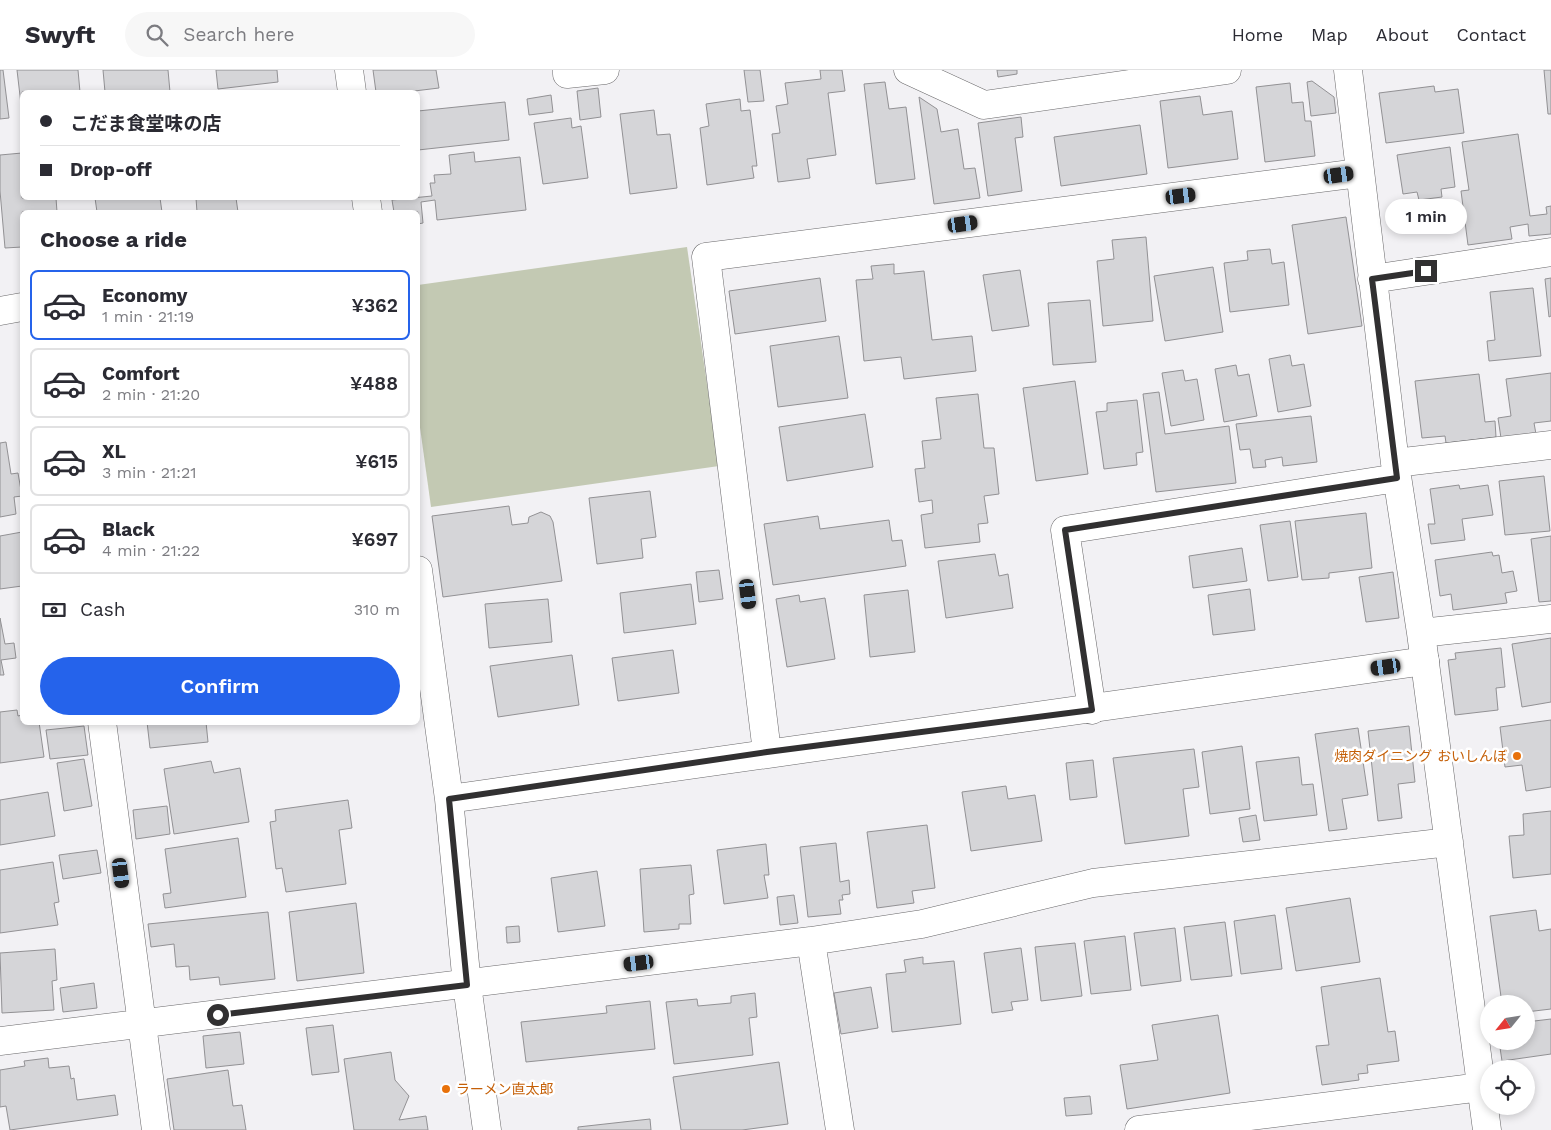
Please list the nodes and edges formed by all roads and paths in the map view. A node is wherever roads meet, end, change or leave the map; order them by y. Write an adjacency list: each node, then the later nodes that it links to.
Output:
1 (349, 70): 7 (street)
2 (567, 70): 3 (street)
3 (605, 70)
4 (908, 70): 5 (street)
5 (1227, 70)
6 (1348, 70): 8 (street)
7 (352, 90)
8 (1359, 173): 10 (street); 21 (street)
9 (1551, 252): 10 (street)
10 (1372, 279): 14 (street)
11 (20, 307): 12 (street)
12 (0, 311)
13 (1551, 445): 14 (street)
14 (1396, 470): 17 (street); 19 (street)
15 (420, 585): 22 (street)
16 (1551, 619): 17 (street)
17 (1421, 633): 18 (street)
18 (1425, 661): 19 (street); 23 (street)
19 (1092, 710): 21 (street)
20 (102, 725): 26 (street)
21 (767, 752): 22 (street)
22 (449, 799): 25 (street)
23 (1449, 842): 24 (street); 28 (street)
24 (811, 941): 25 (street); 33 (street)
25 (467, 985): 26 (street); 32 (street)
26 (141, 1024): 27 (street); 31 (street)
27 (0, 1041)
28 (1480, 1079)
29 (1480, 1087): 34 (street)
30 (1485, 1115): 35 (street)
31 (156, 1130)
32 (487, 1130)
33 (840, 1130)
34 (1139, 1130)
35 (1487, 1130)

